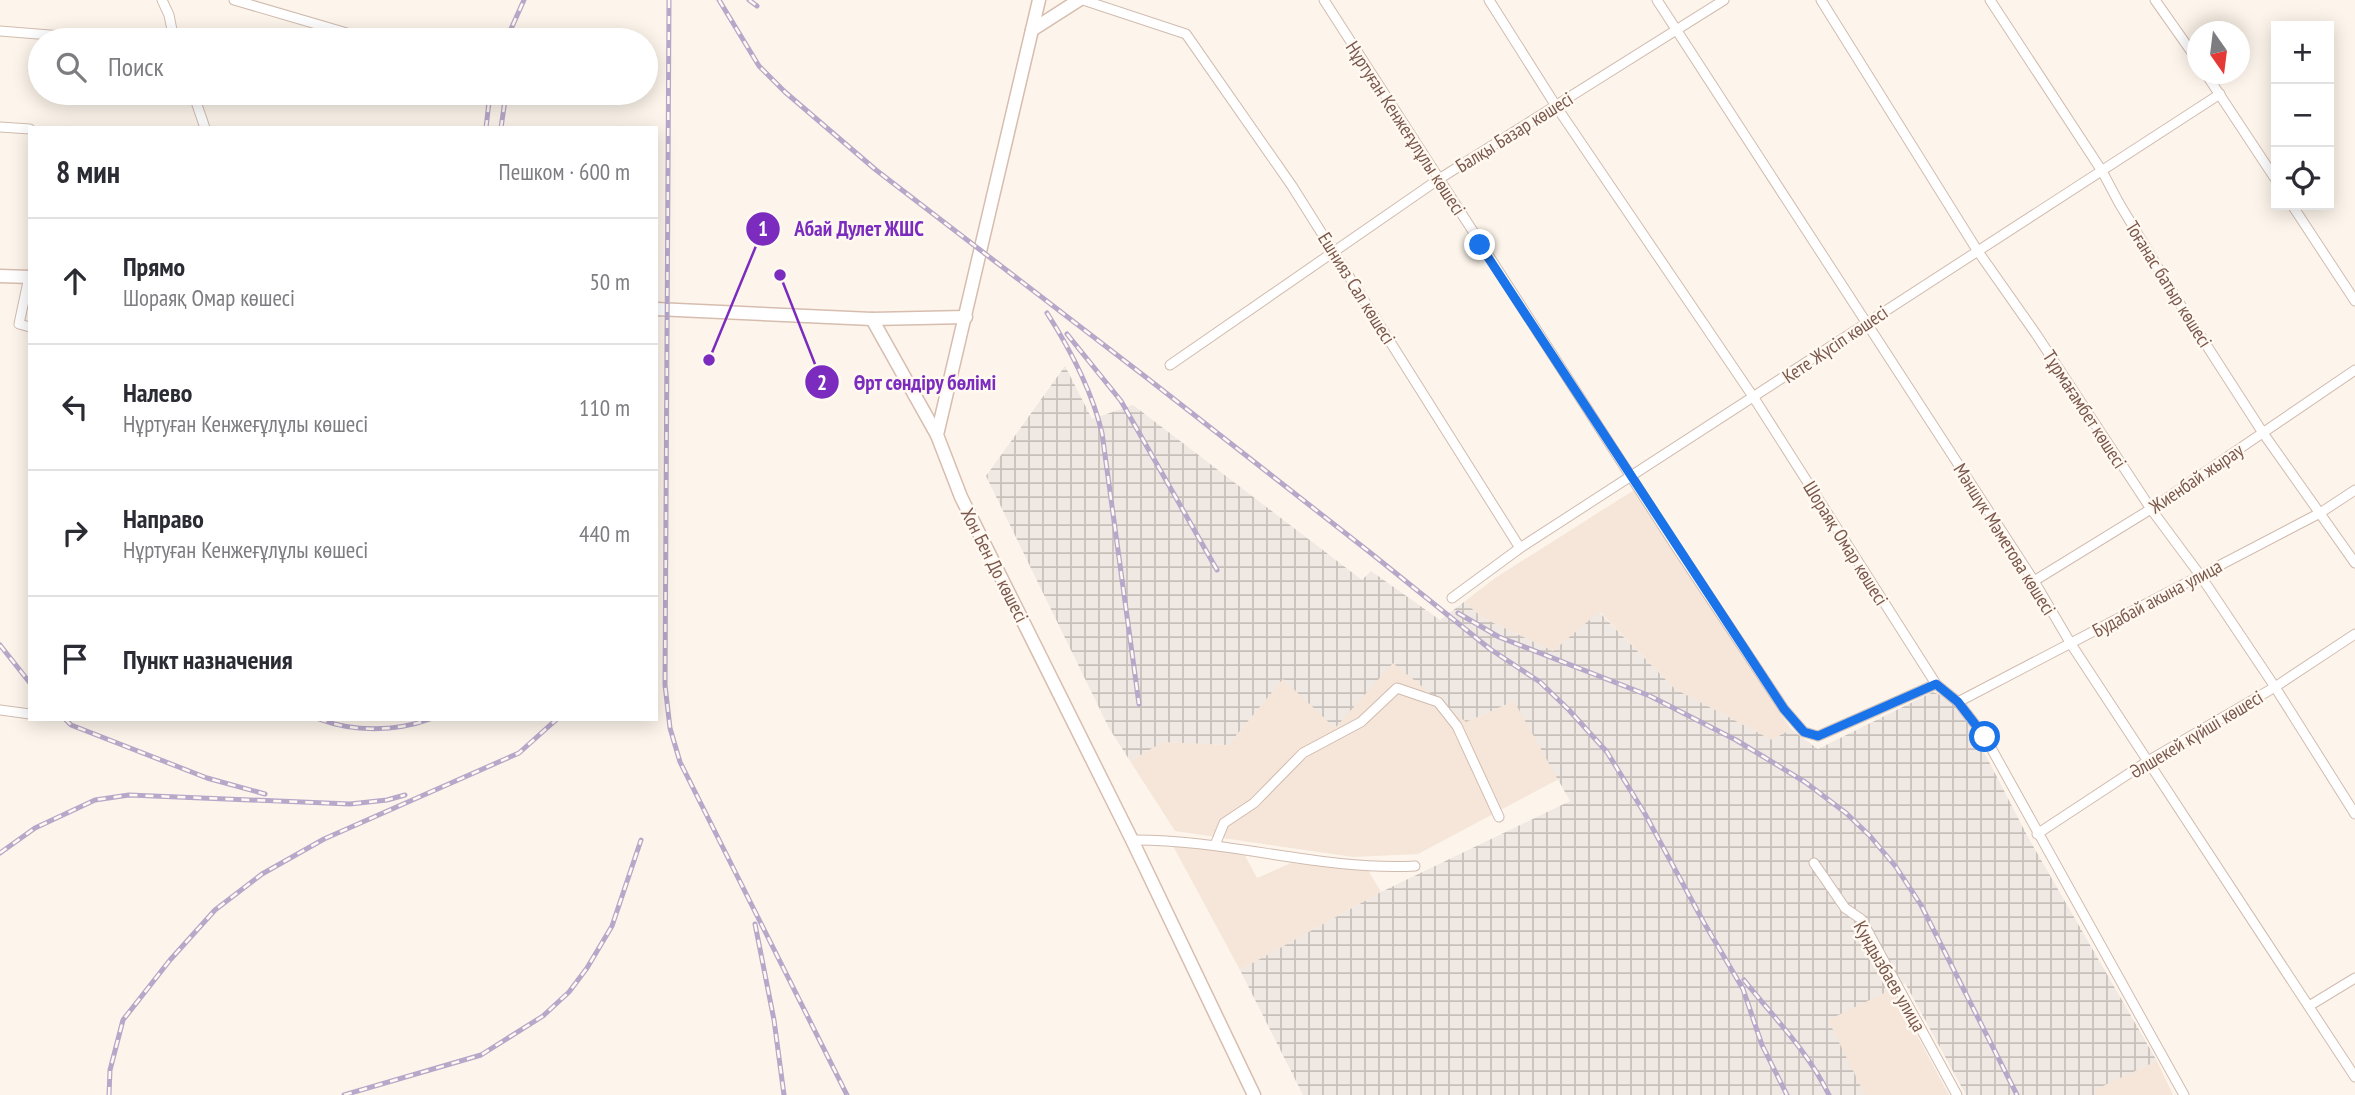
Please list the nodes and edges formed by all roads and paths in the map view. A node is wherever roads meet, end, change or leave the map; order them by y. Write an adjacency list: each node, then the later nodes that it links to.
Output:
1 (162, 0): 12 (street)
2 (234, 0): 13 (street)
3 (1039, 0): 14 (street)
4 (1081, 0): 14 (street); 31 (street, Ешнияз Сал көшесі)
5 (1324, 0): 28 (street, Нұртуған Кенжеғұлұлы көшесі)
6 (1489, 0): 22 (street, Шораяқ Омар көшесі)
7 (1657, 0): 16 (street, Мәншүк Мәметова көшесі)
8 (1724, 0): 16 (street, Балқы Базар көшесі)
9 (1821, 0): 30 (street, Тұрмағамбет көшесі)
10 (1990, 0): 26 (street, Тоғанас батыр көшесі)
11 (2155, 0): 18 (street)
12 (172, 28)
13 (330, 28)
14 (1032, 30): 37 (street)
15 (0, 31): 17 (street)
16 (1677, 31): 22 (street, Балқы Базар көшесі); 39 (street, Мәншүк Мәметова көшесі)
17 (28, 33)
18 (2187, 46)
19 (2213, 84): 20 (street)
20 (2220, 94): 26 (street, Кете Жүсіп көшесі); 27 (street)
21 (196, 105): 23 (street)
22 (1556, 106): 28 (street, Балқы Базар көшесі); 43 (street, Шораяқ Омар көшесі)
23 (204, 126)
24 (0, 127): 25 (street)
25 (28, 129)
26 (2102, 171): 30 (street, Кете Жүсіп көшесі); 44 (street, Тоғанас батыр көшесі)
27 (2271, 172)
28 (1439, 179): 31 (street, Балқы Базар көшесі); 46 (street, Нұртуған Кенжеғұлұлы көшесі)
29 (2295, 210): 35 (street)
30 (1977, 250): 39 (street, Кете Жүсіп көшесі); 48 (street, Тұрмағамбет көшесі)
31 (1334, 252): 41 (street, Балқы Базар көшесі); 50 (street, Ешнияз Сал көшесі)
32 (0, 275): 33 (street)
33 (28, 277)
34 (28, 282): 40 (street)
35 (2355, 301)
36 (658, 309): 38 (street)
37 (966, 317): 38 (street); 45 (street)
38 (872, 318): 45 (street, Хон Бен До көшесі)
39 (1866, 323): 43 (street, Кете Жүсіп көшесі); 53 (street, Мәншүк Мәметова көшесі)
40 (28, 326)
41 (1170, 365)
42 (2355, 370): 44 (street, Жиенбай жырау)
43 (1754, 398): 46 (street, Кете Жүсіп көшесі); 57 (street, Шораяқ Омар көшесі)
44 (2263, 433): 48 (street, Жиенбай жырау); 49 (street, Тоғанас батыр көшесі)
45 (937, 436): 66 (street, Хон Бен До көшесі)
46 (1630, 476): 50 (street, Кете Жүсіп көшесі); 57 (street, Нұртуған Кенжеғұлұлы көшесі)
47 (2355, 490): 49 (street, Будабай акына улица)
48 (2151, 509): 52 (street, Тұрмағамбет көшесі); 53 (street, Жиенбай жырау)
49 (2320, 513): 51 (street, Тоғанас батыр көшесі); 52 (street, Будабай акына улица)
50 (1520, 548): 54 (street, Кете Жүсіп көшесі)
51 (2355, 563)
52 (2200, 575): 56 (street, Будабай акына улица); 58 (street, Тұрмағамбет көшесі)
53 (2034, 582): 56 (street, Мәншүк Мәметова көшесі)
54 (1452, 598)
55 (2355, 634): 58 (street, Әлшекей күйші көшесі)
56 (2071, 644): 59 (street, Будабай акына улица); 62 (street, Мәншүк Мәметова көшесі)
57 (1936, 684): 59 (street, Шораяқ Омар көшесі)
58 (2275, 687): 62 (street, Әлшекей күйші көшесі); 63 (street, Тұрмағамбет көшесі)
59 (1958, 702): 65 (street, Шораяқ Омар көшесі)
60 (0, 710): 61 (street)
61 (28, 715)
62 (2148, 761): 65 (street, Әлшекей күйші көшесі); 71 (street, Мәншүк Мәметова көшесі)
63 (2355, 814)
64 (1499, 817): 67 (street)
65 (2037, 834): 75 (street, Шораяқ Омар көшесі)
66 (1132, 840): 67 (street); 73 (street, Хон Бен До көшесі)
67 (1215, 845): 69 (street)
68 (1814, 863): 74 (street, Кундызбаев улица)
69 (1415, 866)
70 (2355, 978): 71 (street)
71 (2309, 1006): 72 (street, Мәншүк Мәметова көшесі)
72 (2355, 1077)
73 (1254, 1095)
74 (1957, 1095)
75 (2184, 1095)

